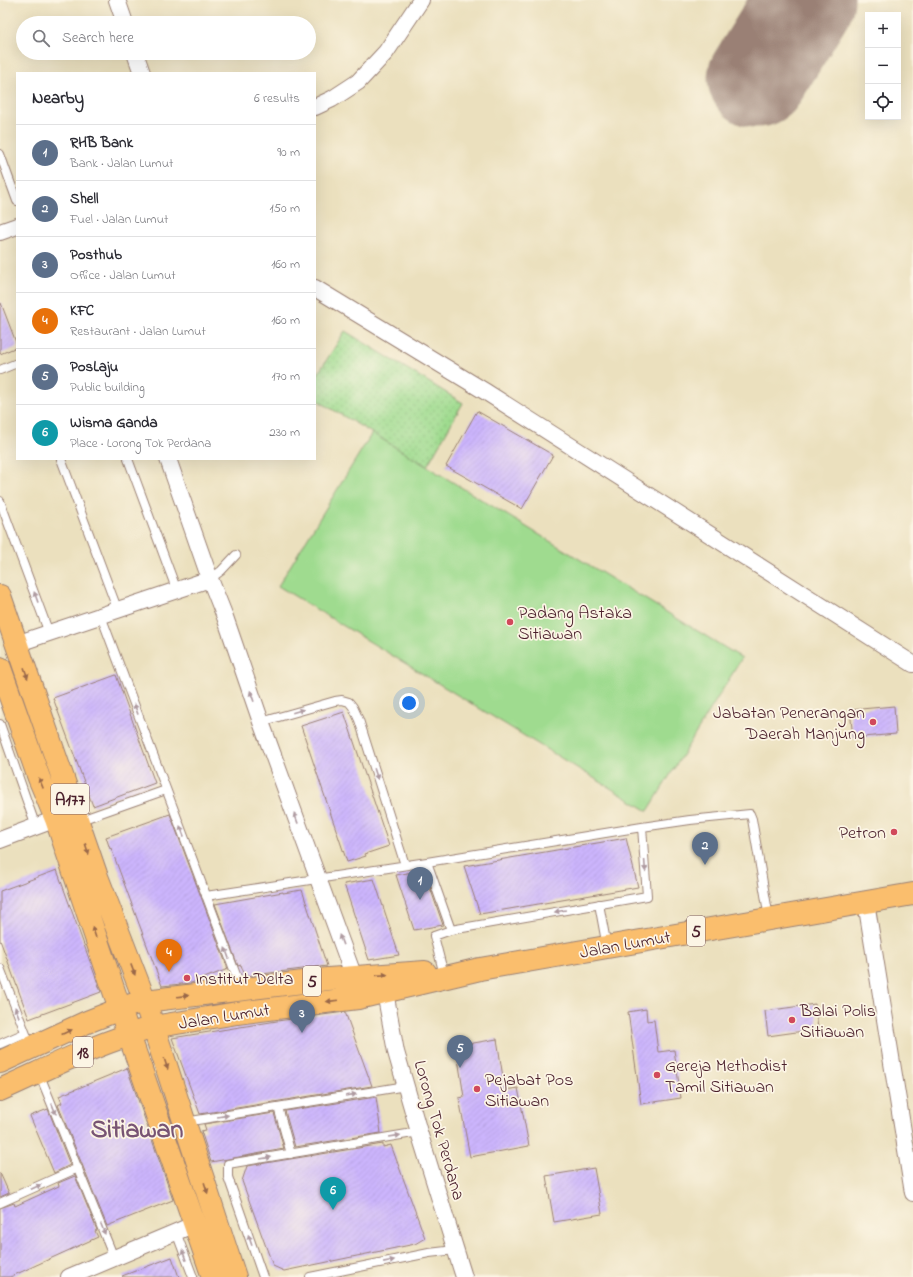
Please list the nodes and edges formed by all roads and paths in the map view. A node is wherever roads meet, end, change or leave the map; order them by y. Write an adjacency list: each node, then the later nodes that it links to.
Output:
1 (421, 0): 6 (street)
2 (119, 1): 3 (street)
3 (123, 16)
4 (137, 60): 5 (street)
5 (142, 72)
6 (316, 107)
7 (0, 154): 8 (lane)
8 (16, 198)
9 (16, 226): 10 (street)
10 (0, 232)
11 (316, 289): 26 (street)
12 (16, 364): 13 (lane)
13 (0, 370)
14 (62, 460): 22 (lane)
15 (128, 460): 20 (lane)
16 (168, 460): 19 (street)
17 (0, 501): 24 (lane, one-way to 17)
18 (236, 555): 19 (lane)
19 (210, 579): 20 (street); 28 (street, one-way to 19)
20 (176, 591): 22 (street)
21 (0, 596): 25 (main road, A177)
22 (118, 611): 23 (street)
23 (101, 616): 24 (street); 30 (lane, one-way to 23)
24 (49, 633): 25 (street)
25 (16, 644): 32 (main road, A177, one-way to 32)
26 (913, 664)
27 (0, 668): 31 (main road, A177, one-way to 27)
28 (261, 722): 37 (lane, one-way to 37); 38 (street, one-way to 28)
29 (0, 724): 33 (lane)
30 (166, 790): 32 (lane); 40 (lane, one-way to 30)
31 (56, 820): 33 (street); 53 (main road, A177, one-way to 31)
32 (78, 821): 52 (main road, A177, one-way to 52)
33 (36, 827): 35 (street)
34 (642, 827): 36 (lane); 42 (lane, one-way to 42); 43 (lane)
35 (0, 840)
36 (427, 862): 37 (lane); 44 (lane)
37 (405, 865): 38 (lane)
38 (318, 878): 40 (lane); 49 (street, one-way to 38)
39 (913, 894): 41 (main road, Jalan Lumut / 5)
40 (206, 896): 50 (lane, one-way to 40)
41 (866, 902): 43 (main road, Jalan Lumut / 5); 62 (street)
42 (599, 904): 44 (lane, one-way to 44); 45 (lane)
43 (769, 919): 45 (main road, Jalan Lumut / 5)
44 (451, 930): 48 (lane)
45 (607, 947): 47 (main road, Jalan Lumut / 5)
46 (0, 968): 56 (lane, one-way to 46)
47 (480, 969): 48 (main road, Jalan Lumut / 5); 51 (main road, Jalan Lumut / 5)
48 (443, 971): 49 (main road, Jalan Lumut / 5, one-way to 48)
49 (354, 977): 50 (main road, Jalan Lumut / 5)
50 (241, 989): 52 (main road, Jalan Lumut / 5, one-way to 50)
51 (385, 992): 54 (main road, Jalan Lumut / 5, one-way to 54); 58 (street, Lorong Tok Perdana)
52 (145, 1001): 53 (main road, Jalan Lumut / 5); 54 (main road)
53 (120, 1009): 55 (main road); 56 (main road, Jalan Lumut / 18, one-way to 53)
54 (154, 1027): 55 (main road, Jalan Lumut / 5); 61 (main road, one-way to 61)
55 (129, 1035): 57 (main road, Jalan Lumut / 18); 68 (main road)
56 (11, 1049)
57 (39, 1073): 59 (main road, Jalan Lumut / 18); 65 (lane, one-way to 65)
58 (406, 1086): 60 (lane, one-way to 58); 63 (street, Lorong Tok Perdana)
59 (0, 1090)
60 (278, 1107): 61 (lane, one-way to 60); 64 (lane)
61 (185, 1122): 75 (main road, one-way to 75)
62 (908, 1128): 66 (street)
63 (419, 1132): 64 (lane, one-way to 63); 69 (street, Lorong Tok Perdana)
64 (291, 1154): 76 (lane, one-way to 64)
65 (78, 1168): 67 (lane, one-way to 65); 70 (lane, one-way to 70)
66 (913, 1193)
67 (0, 1203)
68 (185, 1228): 70 (street); 73 (lane, one-way to 68); 74 (main road)
69 (455, 1250): 71 (lane, one-way to 69); 78 (street, Lorong Tok Perdana)
70 (114, 1258): 72 (street)
71 (343, 1274): 77 (lane)
72 (69, 1277)
73 (193, 1277)
74 (213, 1277)
75 (234, 1277)
76 (263, 1277)
77 (310, 1277)
78 (464, 1277)

